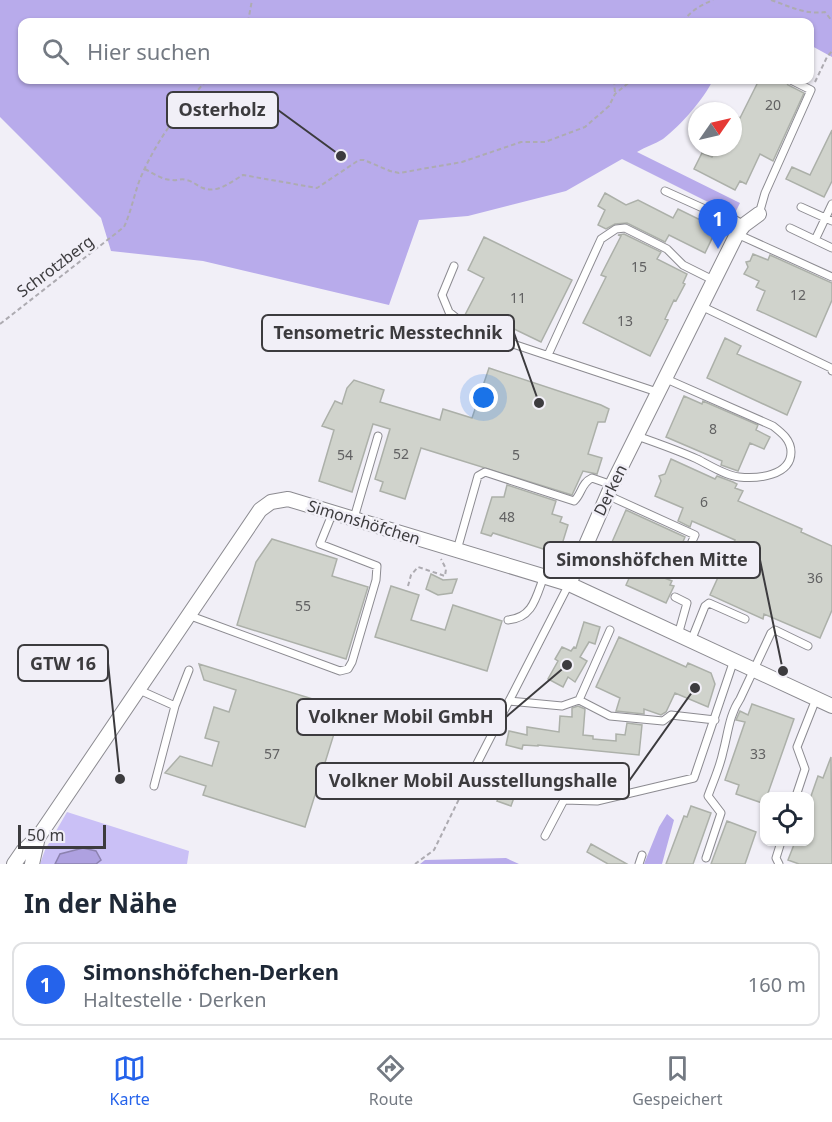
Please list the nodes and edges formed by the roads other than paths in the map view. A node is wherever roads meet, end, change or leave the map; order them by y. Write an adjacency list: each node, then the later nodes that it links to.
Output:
1 (799, 84): 5 (lane)
2 (665, 191): 8 (lane)
3 (832, 204): 6 (lane)
4 (801, 207): 6 (lane)
5 (759, 214): 8 (street, Derken)
6 (829, 219): 9 (lane)
7 (790, 228): 9 (lane)
8 (740, 230): 12 (lane); 13 (street, Derken)
9 (815, 240): 10 (lane)
10 (832, 248)
11 (454, 266): 15 (lane)
12 (832, 277)
13 (714, 280): 14 (street, Derken); 15 (lane)
14 (701, 306): 16 (lane); 17 (street, Derken)
15 (548, 355): 18 (lane)
16 (832, 371)
17 (664, 378): 18 (street, Derken); 20 (lane)
18 (657, 392): 20 (street, Derken)
19 (378, 436): 23 (lane)
20 (637, 436): 21 (street, Derken)
21 (610, 490): 24 (street, Derken); 25 (lane); 26 (lane)
22 (333, 512): 23 (street, Simonshöfchen); 31 (street, Simonshöfchen); 31 (lane)
23 (354, 518): 25 (street, Simonshöfchen)
24 (586, 543): 27 (lane); 29 (street, Derken)
25 (457, 550): 28 (street, Simonshöfchen)
26 (684, 559)
27 (622, 570)
28 (544, 576): 29 (street, Simonshöfchen); 33 (lane)
29 (569, 584): 35 (street, Simonshöfchen); 43 (lane, Derken)
30 (675, 597): 35 (lane)
31 (188, 615): 40 (street, Simonshöfchen)
32 (745, 619): 35 (lane)
33 (508, 620)
34 (610, 630): 42 (lane)
35 (684, 638): 37 (street, Simonshöfchen)
36 (808, 646): 39 (lane)
37 (734, 660): 39 (street, Simonshöfchen); 46 (lane)
38 (189, 670): 44 (lane)
39 (754, 670): 41 (street, Simonshöfchen); 54 (lane)
40 (137, 689): 44 (lane); 50 (street, Simonshöfchen)
41 (816, 699): 45 (street, Simonshöfchen); 49 (lane)
42 (579, 700): 43 (lane); 46 (lane)
43 (509, 701): 48 (lane, Derken)
44 (175, 706): 47 (lane)
45 (832, 706)
46 (715, 720): 51 (lane)
47 (154, 786)
48 (465, 787)
49 (797, 792)
50 (39, 836): 55 (street, Simonshöfchen); 56 (street, Simonshöfchen)
51 (545, 836)
52 (780, 846): 58 (lane)
53 (642, 855): 57 (lane)
54 (706, 858)
55 (14, 864)
56 (32, 864)
57 (639, 864)
58 (779, 864)

